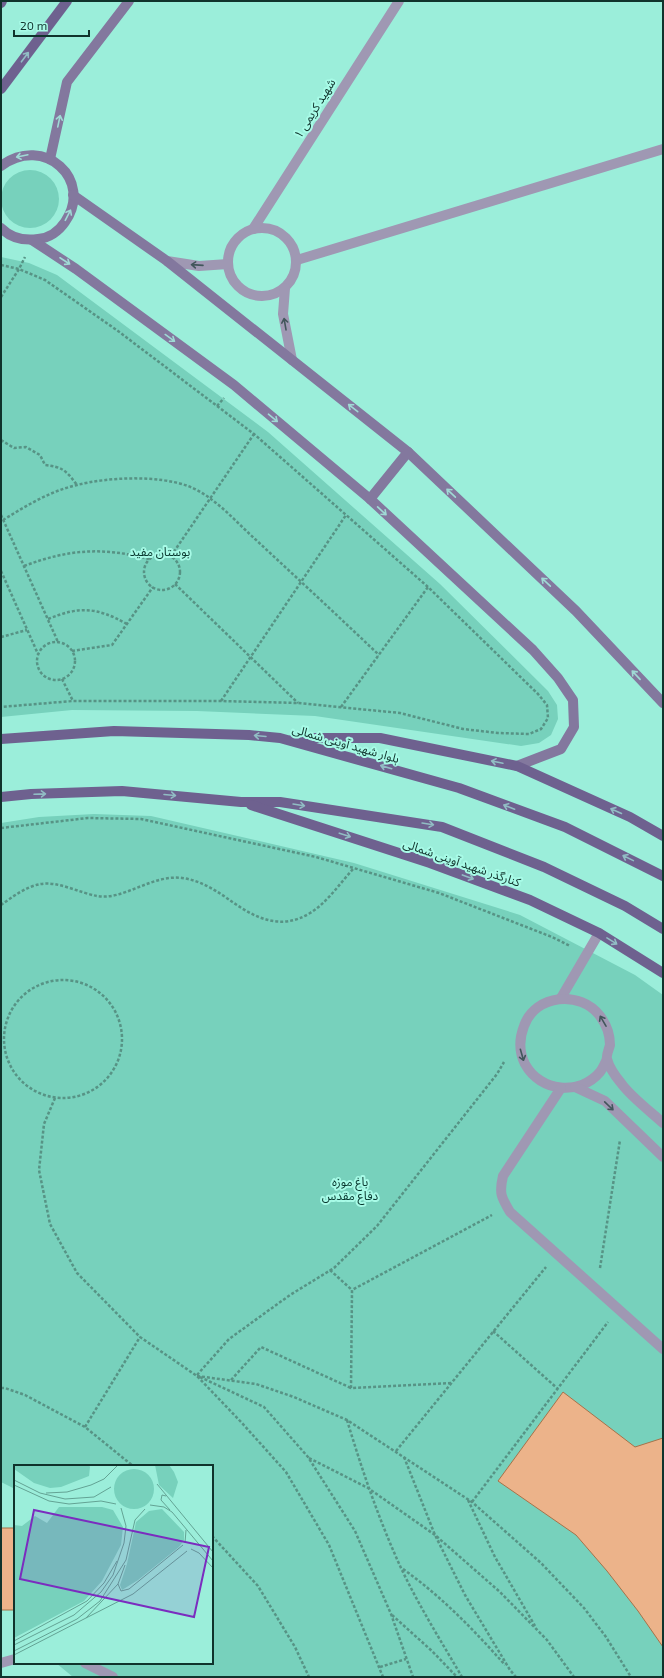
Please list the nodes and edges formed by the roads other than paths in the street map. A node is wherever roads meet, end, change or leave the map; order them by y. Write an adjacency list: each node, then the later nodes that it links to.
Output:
1 (67, 1): 4 (main road, one-way to 1)
2 (129, 1): 6 (street, one-way to 2)
3 (399, 1): 10 (street, شهید کریمی ۱)
4 (1, 88)
5 (663, 149): 12 (street)
6 (50, 159): 7 (street, one-way to 7); 8 (street)
7 (1, 166)
8 (73, 195): 11 (street, one-way to 8); 13 (street)
9 (1, 229): 11 (street)
10 (253, 229): 12 (street); 14 (street)
11 (32, 240): 18 (street, one-way to 18)
12 (297, 260): 15 (street)
13 (167, 261): 14 (street, one-way to 13); 16 (street)
14 (228, 264): 15 (street)
15 (285, 288): 16 (street, one-way to 15)
16 (292, 360): 17 (street, one-way to 16)
17 (408, 452): 18 (street); 19 (street, one-way to 17)
18 (370, 499): 22 (street, one-way to 22)
19 (663, 703)
20 (280, 738): 21 (main road, بلوار شهید آوینی شمالی, one-way to 21); 22 (main road, one-way to 20); 26 (main road, بلوار شهید آوینی شمالی, one-way to 20)
21 (1, 739)
22 (517, 766): 25 (main road, one-way to 22)
23 (1, 797): 24 (main road, one-way to 24)
24 (241, 802): 27 (main road, one-way to 27); 28 (main road, کنارگذر شهید آوینی شمالی, one-way to 28)
25 (663, 836)
26 (663, 876)
27 (663, 928)
28 (599, 933): 29 (main road, کنارگذر شهید آوینی شمالی, one-way to 29); 30 (street)
29 (663, 973)
30 (562, 998): 31 (street, one-way to 30); 33 (street, one-way to 33)
31 (607, 1058): 32 (street); 34 (street)
32 (575, 1087): 33 (street); 35 (street, one-way to 35)
33 (561, 1088): 36 (street)
34 (663, 1123)
35 (663, 1157)
36 (663, 1349)
37 (14, 1659): 38 (street)
38 (1, 1664)
39 (87, 1664): 40 (street)
40 (113, 1677)

